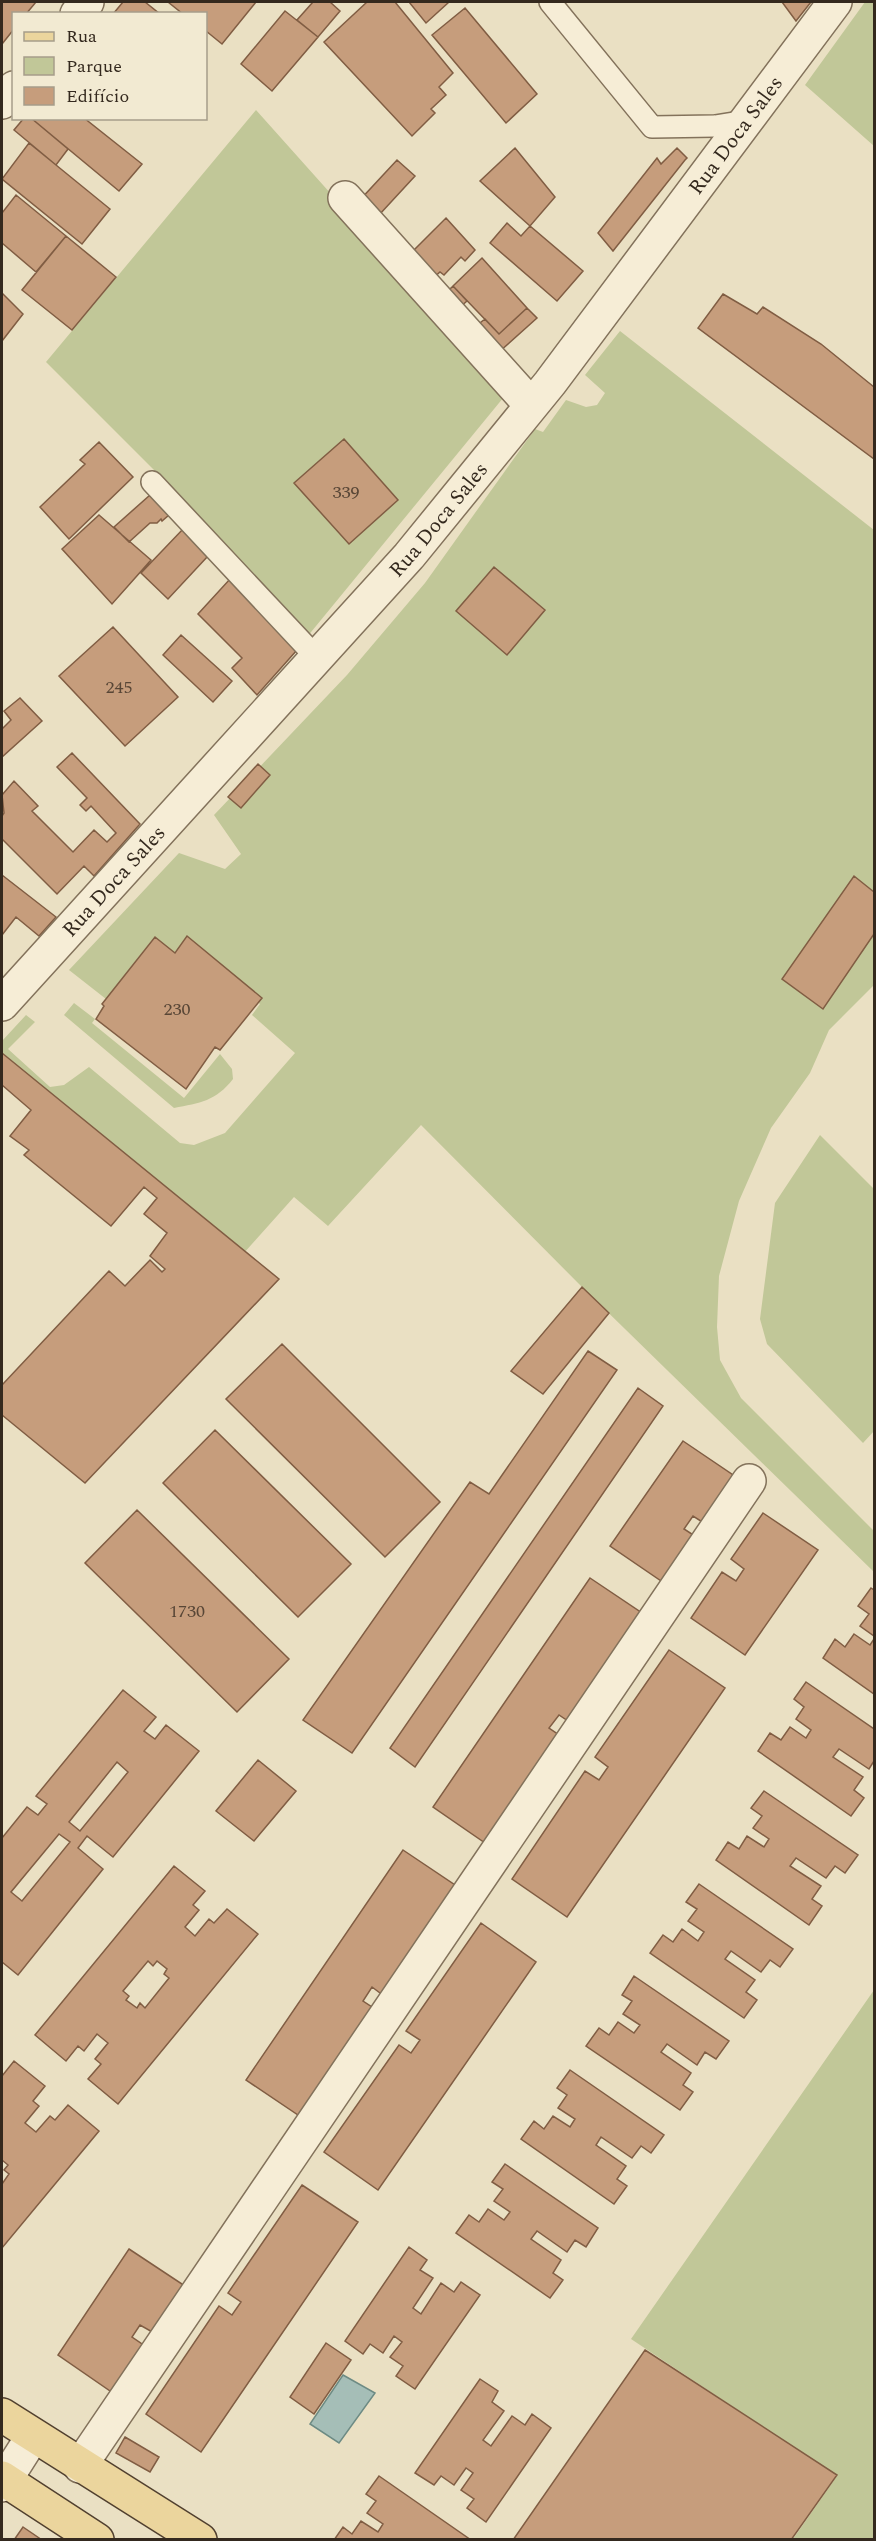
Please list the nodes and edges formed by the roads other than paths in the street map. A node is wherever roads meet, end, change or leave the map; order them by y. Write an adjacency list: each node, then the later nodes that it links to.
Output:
1 (550, 2): 5 (lane)
2 (835, 2): 5 (street, Rua Doca Sales)
3 (12, 90): 4 (street)
4 (2, 102)
5 (746, 121): 7 (street, Rua Doca Sales)
6 (345, 198): 7 (street)
7 (531, 405): 9 (street, Rua Doca Sales)
8 (152, 482): 9 (lane)
9 (317, 658): 10 (street, Rua Doca Sales)
10 (2, 1004)
11 (748, 1481): 14 (street)
12 (2, 2415): 13 (main road)
13 (33, 2436): 14 (main road); 15 (street)
14 (80, 2466): 17 (main road)
15 (3, 2481): 16 (main road)
16 (97, 2540)
17 (200, 2540)

